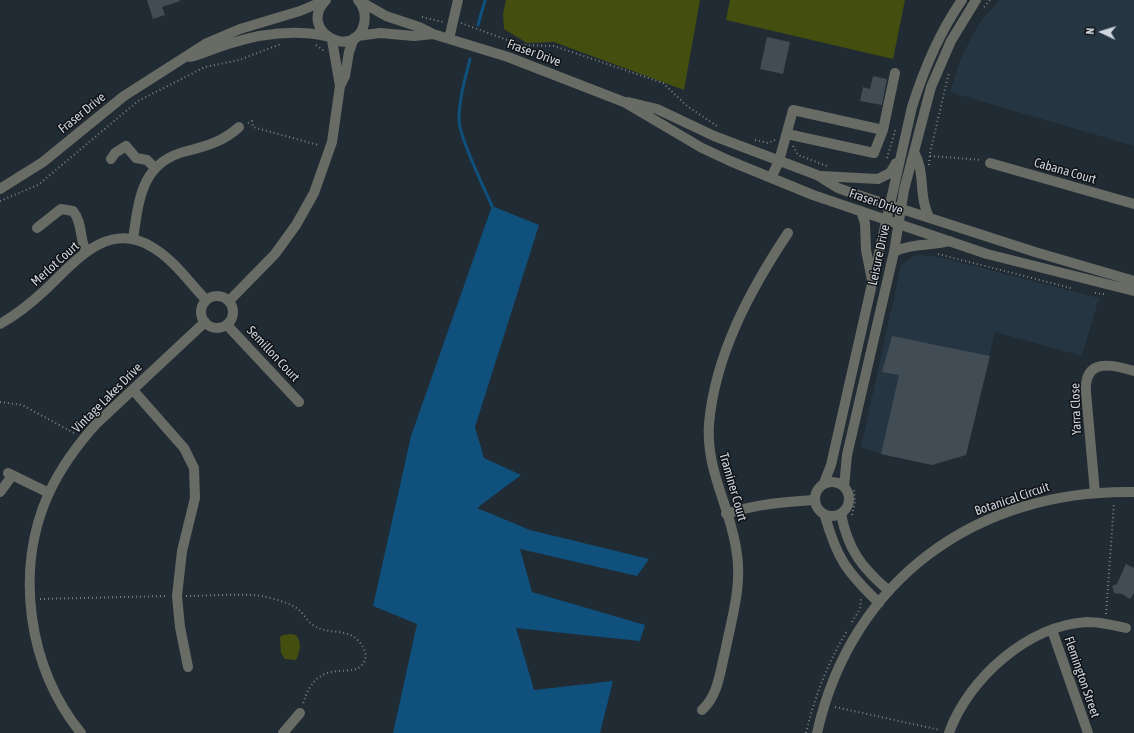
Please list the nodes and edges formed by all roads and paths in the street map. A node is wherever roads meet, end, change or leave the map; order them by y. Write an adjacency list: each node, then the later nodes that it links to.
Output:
1 (358, 0): 10 (street, Fraser Drive); 11 (street)
2 (458, 0): 9 (street)
3 (962, 0): 31 (street, Leisure Drive)
4 (976, 0): 29 (street, Leisure Drive)
5 (990, 0): 7 (path)
6 (325, 1): 12 (street); 17 (street, Fraser Drive)
7 (982, 11)
8 (414, 15): 9 (path)
9 (453, 24): 13 (street); 23 (path)
10 (433, 34): 11 (street, Fraser Drive); 13 (street, Fraser Drive)
11 (355, 37): 12 (street, Fraser Drive); 20 (street)
12 (329, 38): 17 (street, Fraser Drive); 20 (street)
13 (449, 38): 21 (street, Fraser Drive)
14 (285, 43): 40 (path)
15 (314, 44): 16 (path)
16 (325, 53)
17 (182, 59): 39 (street, Fraser Drive)
18 (950, 68): 30 (path)
19 (895, 74): 24 (street)
20 (340, 86): 60 (street)
21 (624, 102): 33 (street, Fraser Drive); 38 (street, Fraser Drive)
22 (239, 127): 28 (path); 36 (street)
23 (720, 127)
24 (883, 130): 25 (street); 25 (street)
25 (787, 134): 33 (street)
26 (750, 139): 27 (path)
27 (775, 140)
28 (318, 145)
29 (914, 152): 43 (street, Leisure Drive); 45 (street)
30 (930, 156): 34 (path); 35 (path)
31 (899, 158): 37 (street); 42 (street, Leisure Drive)
32 (111, 159): 36 (street)
33 (779, 162): 37 (street, Fraser Drive); 38 (street)
34 (990, 162): 41 (street, Cabana Court)
35 (929, 166)
36 (155, 168): 50 (street)
37 (817, 175): 42 (street, Fraser Drive)
38 (771, 178): 44 (street, Fraser Drive)
39 (0, 189)
40 (0, 201)
41 (1134, 204)
42 (889, 205): 43 (street, Fraser Drive); 46 (street, Leisure Drive)
43 (901, 209): 45 (street, Fraser Drive); 47 (street, Leisure Drive)
44 (860, 211): 46 (street, Fraser Drive); 56 (street)
45 (929, 217): 55 (street, Fraser Drive)
46 (887, 220): 47 (street, Fraser Drive); 56 (street, Leisure Drive)
47 (899, 224): 51 (street, Fraser Drive); 53 (street, Leisure Drive)
48 (37, 228): 52 (street)
49 (788, 233): 81 (street, Traminer Court)
50 (133, 239): 52 (street, Merlot Court); 59 (street, Merlot Court)
51 (950, 242): 53 (street); 58 (street, Fraser Drive)
52 (86, 251): 62 (street, Merlot Court)
53 (894, 252): 64 (street, Leisure Drive)
54 (933, 254): 57 (path)
55 (1134, 281)
56 (873, 282): 66 (street, Leisure Drive)
57 (1071, 288)
58 (1134, 291)
59 (206, 300): 60 (street); 61 (street)
60 (229, 301): 63 (street)
61 (205, 322): 63 (street); 67 (street, Vintage Lakes Drive)
62 (0, 324)
63 (227, 325): 69 (street, Semillon Court)
64 (877, 327): 66 (street); 71 (street, Leisure Drive)
65 (1134, 371): 77 (street, Yarra Close)
66 (852, 378): 70 (street, Leisure Drive)
67 (133, 390): 72 (street, Vintage Lakes Drive); 87 (street)
68 (0, 402): 72 (path)
69 (299, 402)
70 (843, 416): 71 (street); 73 (street, Leisure Drive)
71 (853, 431): 74 (street, Leisure Drive)
72 (84, 438): 76 (street, Vintage Lakes Drive)
73 (824, 483): 74 (street); 80 (street, Leisure Drive)
74 (848, 487): 82 (street, Leisure Drive); 84 (path)
75 (0, 492): 76 (street)
76 (49, 492): 88 (street, Vintage Lakes Drive)
77 (1095, 492): 78 (street, Botanical Circuit); 85 (street, Botanical Circuit)
78 (1115, 492): 79 (street, Botanical Circuit); 90 (path)
79 (1134, 492)
80 (814, 500): 81 (street); 83 (street)
81 (726, 514): 95 (street, Traminer Court)
82 (841, 514): 83 (street); 85 (street)
83 (825, 516): 89 (street)
84 (850, 520)
85 (889, 591): 89 (street, Botanical Circuit)
86 (858, 595): 100 (path)
87 (177, 596): 88 (path); 93 (street); 96 (path)
88 (31, 599): 98 (street, Vintage Lakes Drive)
89 (879, 603): 94 (street, Botanical Circuit)
90 (1105, 624): 91 (street); 92 (street)
91 (1126, 628)
92 (1052, 630): 97 (street); 102 (street, Flemington Street)
93 (188, 667)
94 (824, 705): 97 (path); 101 (street, Botanical Circuit)
95 (702, 710)
96 (300, 713): 99 (street)
97 (949, 732)
98 (81, 733)
99 (283, 733)
100 (806, 733)
101 (817, 733)
102 (1088, 733)

